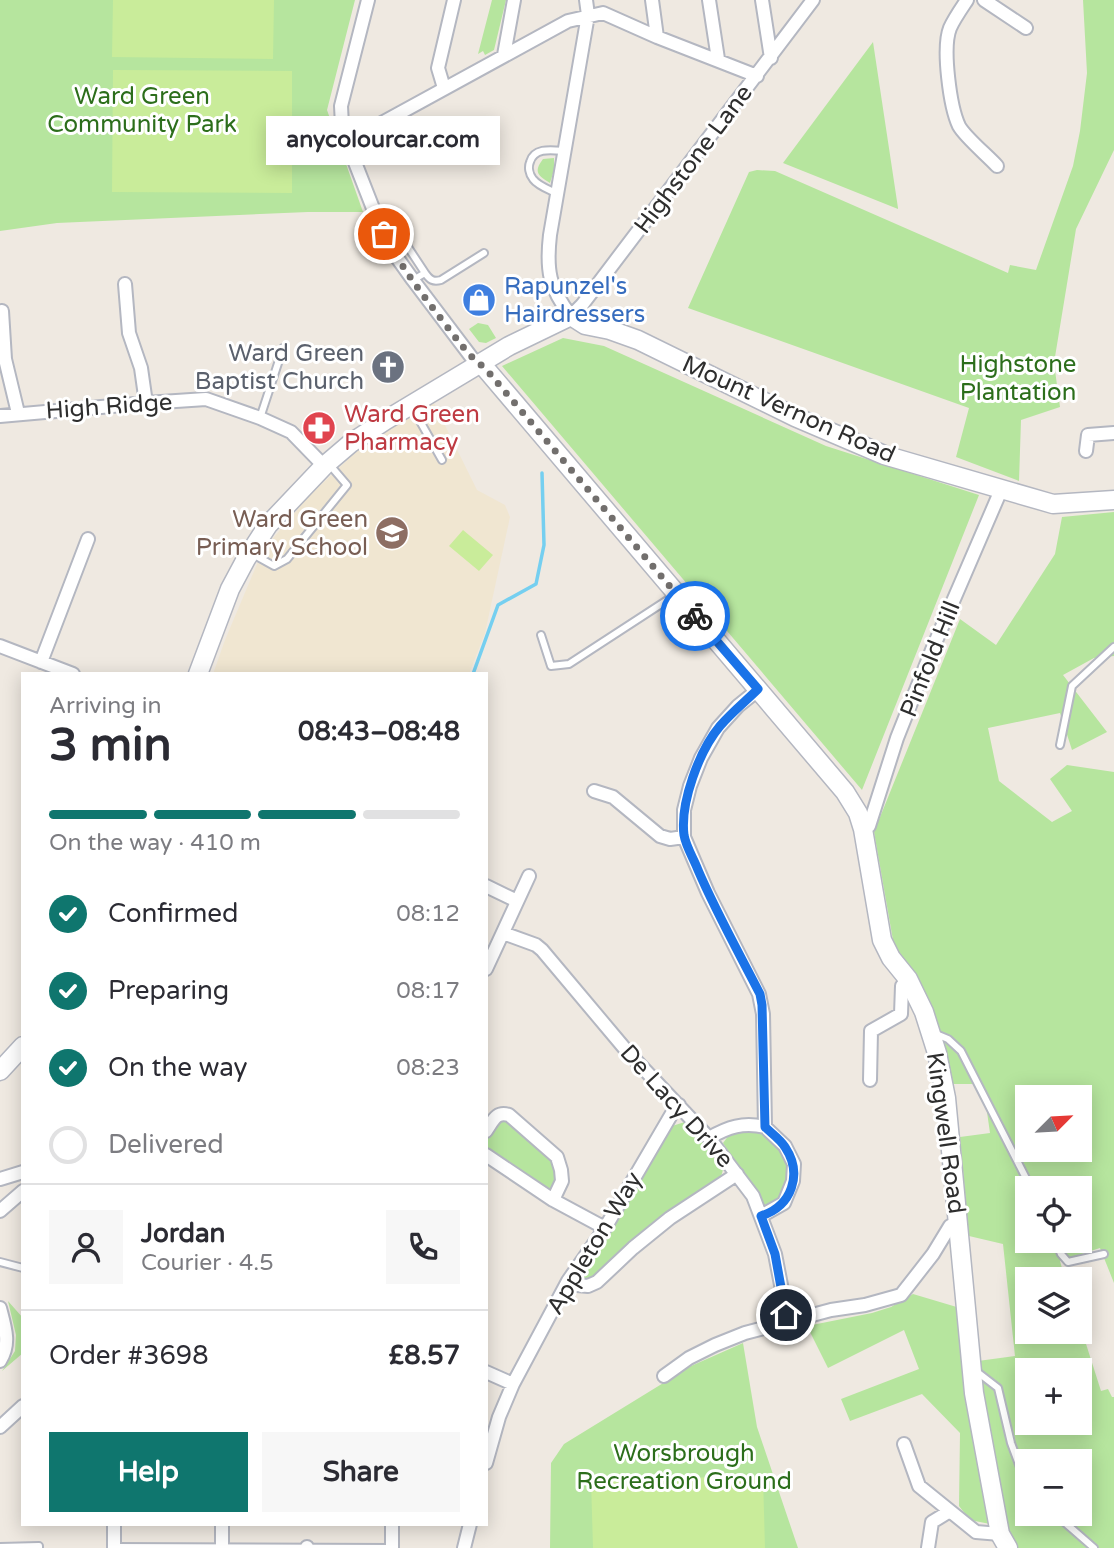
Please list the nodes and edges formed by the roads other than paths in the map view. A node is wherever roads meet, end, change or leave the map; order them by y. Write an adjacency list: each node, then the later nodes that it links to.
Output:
1 (368, 0): 19 (street)
2 (454, 0): 18 (street)
3 (514, 0): 14 (street)
4 (586, 0): 11 (street)
5 (652, 0): 13 (street)
6 (709, 0): 16 (street)
7 (762, 0): 15 (street)
8 (813, 0): 15 (street, Highstone Lane)
9 (967, 0): 21 (street)
10 (984, 0): 12 (street)
11 (589, 15): 13 (street); 14 (street); 20 (street)
12 (1026, 28)
13 (657, 37): 16 (street)
14 (504, 55): 18 (street)
15 (771, 58): 17 (street, Highstone Lane)
16 (718, 59): 17 (street)
17 (757, 76): 29 (street, Highstone Lane)
18 (444, 88): 19 (street)
19 (346, 142): 26 (street)
20 (565, 151): 22 (street); 22 (lane)
21 (997, 166)
22 (558, 194): 29 (street)
23 (400, 235): 25 (lane)
24 (484, 253): 25 (lane)
25 (425, 273): 26 (lane)
26 (413, 281): 31 (street)
27 (125, 284): 32 (street)
28 (2, 311): 34 (street)
29 (571, 316): 31 (street); 41 (street, Mount Vernon Road)
30 (283, 348): 36 (lane)
31 (479, 363): 33 (street); 45 (street, Kingwell Road)
32 (146, 402): 34 (street, High Ridge); 36 (street, High Ridge)
33 (411, 405): 39 (lane); 40 (street)
34 (18, 413): 35 (street, High Ridge)
35 (0, 416)
36 (260, 418): 40 (street, High Ridge)
37 (1114, 433): 38 (street)
38 (1086, 451)
39 (442, 460)
40 (326, 464): 44 (street); 44 (lane)
41 (1002, 489): 42 (street, Mount Vernon Road); 55 (street, Pinfold Hill)
42 (1114, 500)
43 (88, 539): 49 (street)
44 (250, 553): 51 (street)
45 (677, 594): 46 (lane); 52 (street, Kingwell Road)
46 (541, 635)
47 (0, 646): 49 (street)
48 (1114, 647): 53 (lane)
49 (41, 662): 50 (street)
50 (68, 672)
51 (199, 672)
52 (758, 689): 55 (street, Kingwell Road); 56 (street)
53 (1060, 746)
54 (594, 791): 56 (street)
55 (863, 829): 62 (street, Kingwell Road)
56 (684, 837): 68 (street)
57 (529, 876): 59 (street)
58 (488, 887): 59 (street)
59 (517, 901): 60 (street)
60 (503, 933): 61 (street); 67 (street, De Lacy Drive)
61 (488, 965)
62 (908, 979): 63 (street, Kingwell Road); 66 (street)
63 (930, 1033): 74 (lane); 80 (street, Kingwell Road)
64 (21, 1048): 65 (street)
65 (2, 1066)
66 (870, 1080)
67 (679, 1105): 70 (street, De Lacy Drive); 81 (street, Appleton Way)
68 (765, 1127): 70 (street); 79 (street)
69 (488, 1128): 77 (street)
70 (709, 1138): 73 (street, De Lacy Drive)
71 (488, 1156): 77 (street)
72 (21, 1173): 75 (street)
73 (737, 1174): 79 (street, De Lacy Drive); 86 (street)
74 (1025, 1176)
75 (0, 1179)
76 (21, 1193): 78 (street)
77 (553, 1200): 81 (street)
78 (0, 1211)
79 (761, 1216): 88 (street, De Lacy Drive)
80 (959, 1222): 88 (street); 90 (street, Kingwell Road)
81 (605, 1228): 86 (street, Appleton Way)
82 (1060, 1253): 83 (lane)
83 (1104, 1254)
84 (0, 1262): 85 (lane)
85 (21, 1267)
86 (568, 1282): 93 (street, Appleton Way)
87 (0, 1308): 89 (street)
88 (788, 1321): 92 (street)
89 (0, 1361)
90 (972, 1368): 97 (lane); 105 (street, Kingwell Road)
91 (488, 1373): 93 (street)
92 (664, 1376)
93 (513, 1384): 98 (street, Appleton Way)
94 (21, 1408): 95 (street)
95 (0, 1427)
96 (904, 1444): 99 (street)
97 (1015, 1454)
98 (488, 1455)
99 (950, 1511): 105 (street); 113 (street)
100 (114, 1526): 108 (street)
101 (222, 1526): 109 (street)
102 (392, 1526): 111 (street)
103 (470, 1526): 112 (street)
104 (1069, 1526): 114 (lane)
105 (1004, 1541)
106 (0, 1547): 107 (lane)
107 (39, 1548)
108 (114, 1548): 109 (lane)
109 (222, 1548): 110 (lane)
110 (307, 1548): 111 (lane)
111 (392, 1548)
112 (464, 1548)
113 (928, 1548)
114 (1094, 1548)

